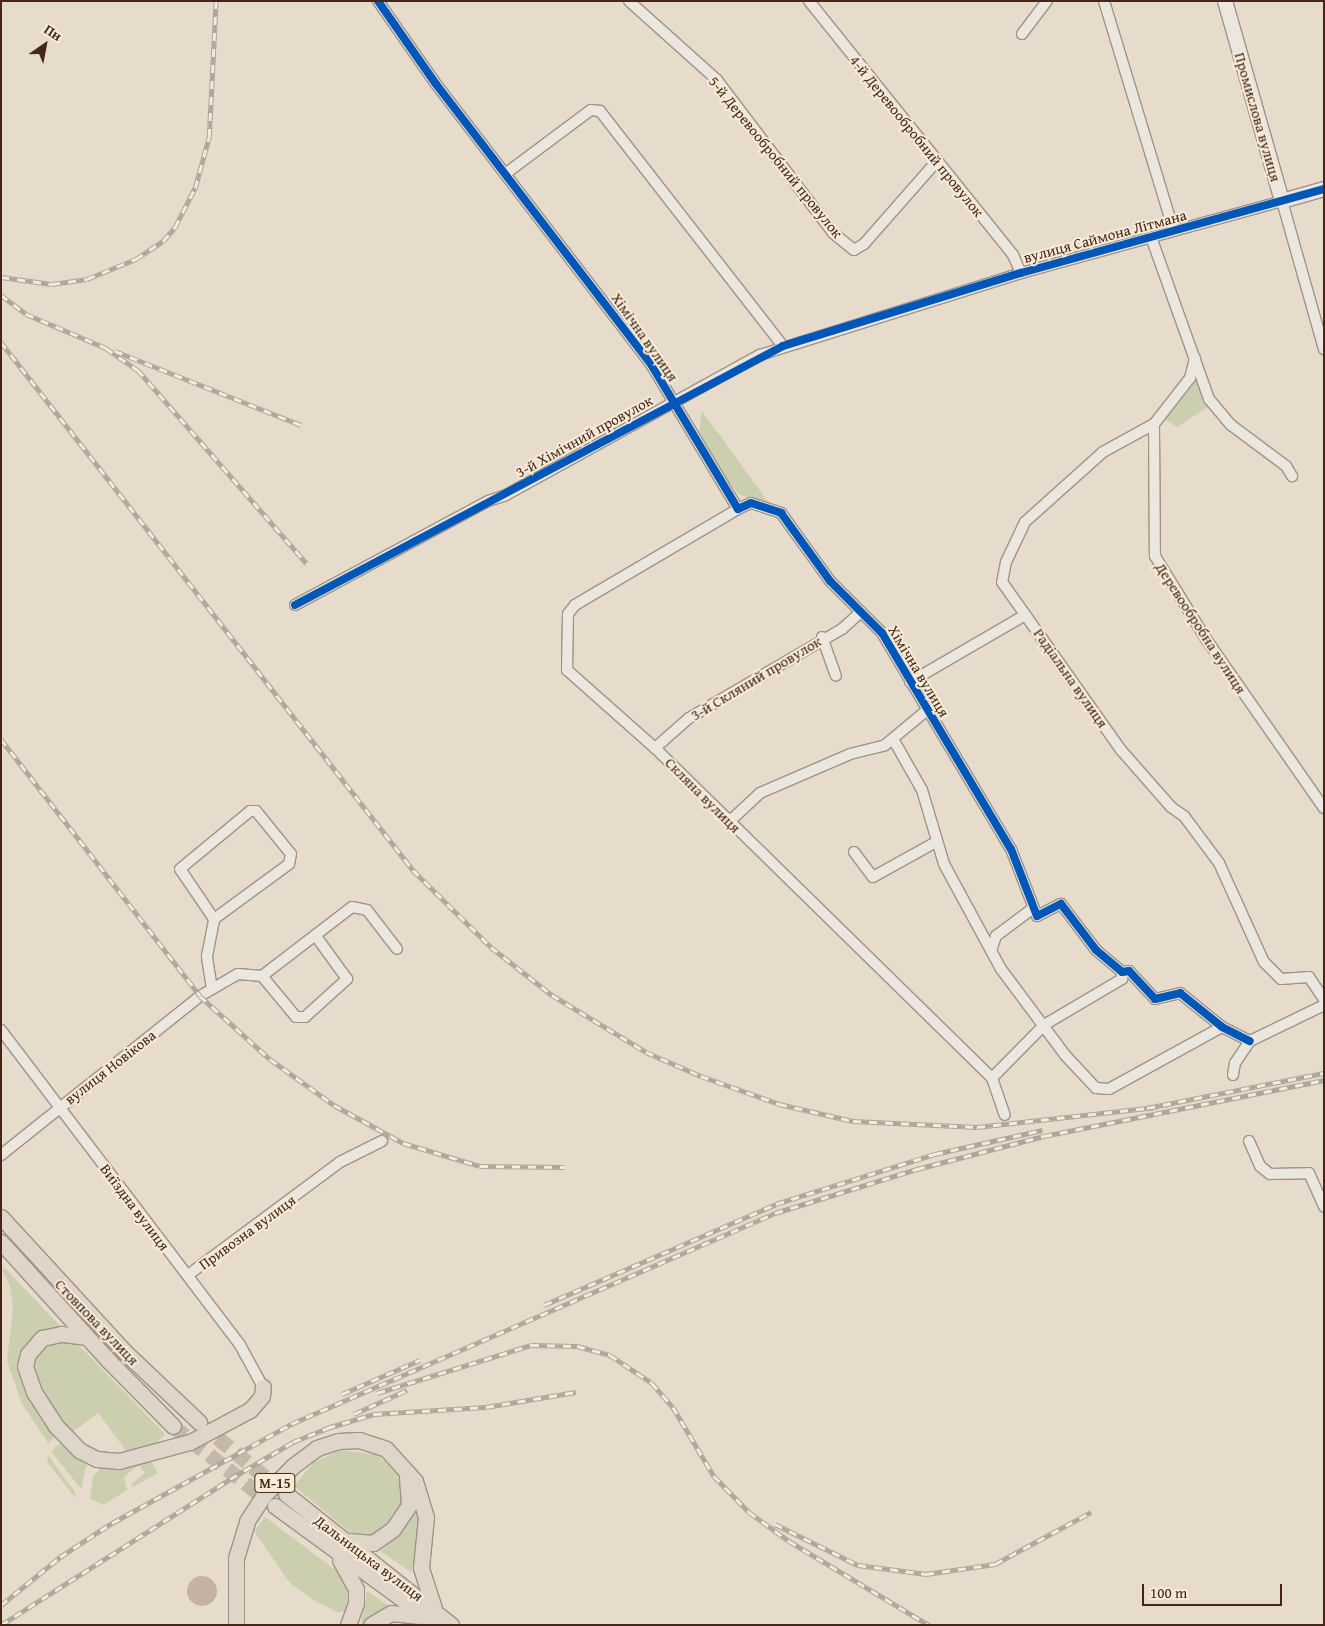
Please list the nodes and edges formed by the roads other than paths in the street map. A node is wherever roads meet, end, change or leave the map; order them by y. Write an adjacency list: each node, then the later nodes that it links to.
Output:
1 (378, 1): 9 (street, Хімічна вулиця)
2 (629, 1): 8 (street, 5-й Деревообробний провулок)
3 (809, 1): 8 (street, 4-й Деревообробний провулок)
4 (1047, 1): 7 (street)
5 (1104, 1): 12 (street)
6 (1225, 1): 11 (street, Промислова вулиця)
7 (1022, 34)
8 (937, 161): 14 (street, 4-й Деревообробний провулок)
9 (506, 174): 16 (street); 19 (street, Хімічна вулиця)
10 (1324, 189): 11 (street, вулиця Саймона Літмана)
11 (1282, 201): 12 (street, вулиця Саймона Літмана); 17 (street, Промислова вулиця)
12 (1174, 231): 13 (street, вулиця Саймона Літмана)
13 (1152, 237): 14 (street, вулиця Саймона Літмана); 18 (street)
14 (1021, 273): 15 (street, вулиця Саймона Літмана)
15 (896, 314): 16 (street, 3-й Хімічний провулок)
16 (783, 346): 19 (street, 3-й Хімічний провулок)
17 (1324, 349)
18 (1195, 358): 20 (street, Радіальна вулиця); 21 (street)
19 (673, 402): 22 (street, Хімічна вулиця); 23 (street, 3-й Хімічний провулок)
20 (1154, 424): 25 (street, Радіальна вулиця); 32 (street, Деревообробна вулиця)
21 (1292, 476)
22 (738, 509): 24 (street, Хімічна вулиця); 31 (street, Скляна вулиця)
23 (295, 605)
24 (861, 612): 26 (street, 3-й Скляний провулок); 28 (street, Хімічна вулиця)
25 (1024, 614): 28 (street); 44 (street, Радіальна вулиця)
26 (822, 637): 27 (street); 31 (street, 3-й Скляний провулок)
27 (836, 676)
28 (910, 682): 29 (street, Хімічна вулиця)
29 (926, 711): 30 (street); 36 (street, Хімічна вулиця)
30 (893, 739): 33 (street); 34 (street)
31 (655, 748): 33 (street, Скляна вулиця)
32 (1324, 808)
33 (729, 822): 51 (street, Скляна вулиця)
34 (936, 842): 35 (street); 39 (street)
35 (854, 852)
36 (1032, 909): 39 (street); 41 (street)
37 (214, 920): 37 (street); 43 (street)
38 (315, 935): 40 (street); 42 (street); 42 (street)
39 (992, 948): 46 (street)
40 (397, 949)
41 (1122, 972): 46 (street); 47 (street)
42 (262, 976): 43 (street, вулиця Новікова)
43 (212, 988): 52 (street, вулиця Новікова)
44 (1324, 999)
45 (1324, 1006): 49 (street)
46 (1044, 1025): 47 (street); 51 (street)
47 (1222, 1027): 49 (street)
48 (1, 1030): 52 (street, Виїздна вулиця)
49 (1250, 1042): 50 (street)
50 (1234, 1075)
51 (992, 1078): 53 (street, Скляна вулиця)
52 (60, 1107): 56 (street, вулиця Новікова); 60 (street, Виїздна вулиця)
53 (1004, 1114)
54 (382, 1141): 60 (street, Привозна вулиця)
55 (1249, 1141): 57 (street)
56 (1, 1155)
57 (1324, 1207)
58 (1, 1217): 63 (main road, Стовпова вулиця)
59 (1, 1242): 61 (main road, Стовпова вулиця)
60 (188, 1275): 62 (street, Виїздна вулиця)
61 (87, 1337): 62 (main road); 64 (main road, Стовпова вулиця)
62 (263, 1387)
63 (199, 1422)
64 (173, 1426)
65 (404, 1466): 68 (main road, М-15); 69 (main road); 70 (main road, М-15)
66 (286, 1494): 68 (main road, Дальницька вулиця / М-15)
67 (275, 1506): 68 (main road, Дальницька вулиця / М-15)
68 (338, 1545): 69 (main road, Дальницька вулиця); 71 (main road, М-15)
69 (431, 1613): 72 (main road); 73 (main road, Дальницька вулиця); 74 (main road, Дальницька вулиця)
70 (236, 1625)
71 (348, 1625)
72 (371, 1625)
73 (442, 1625)
74 (451, 1625)

